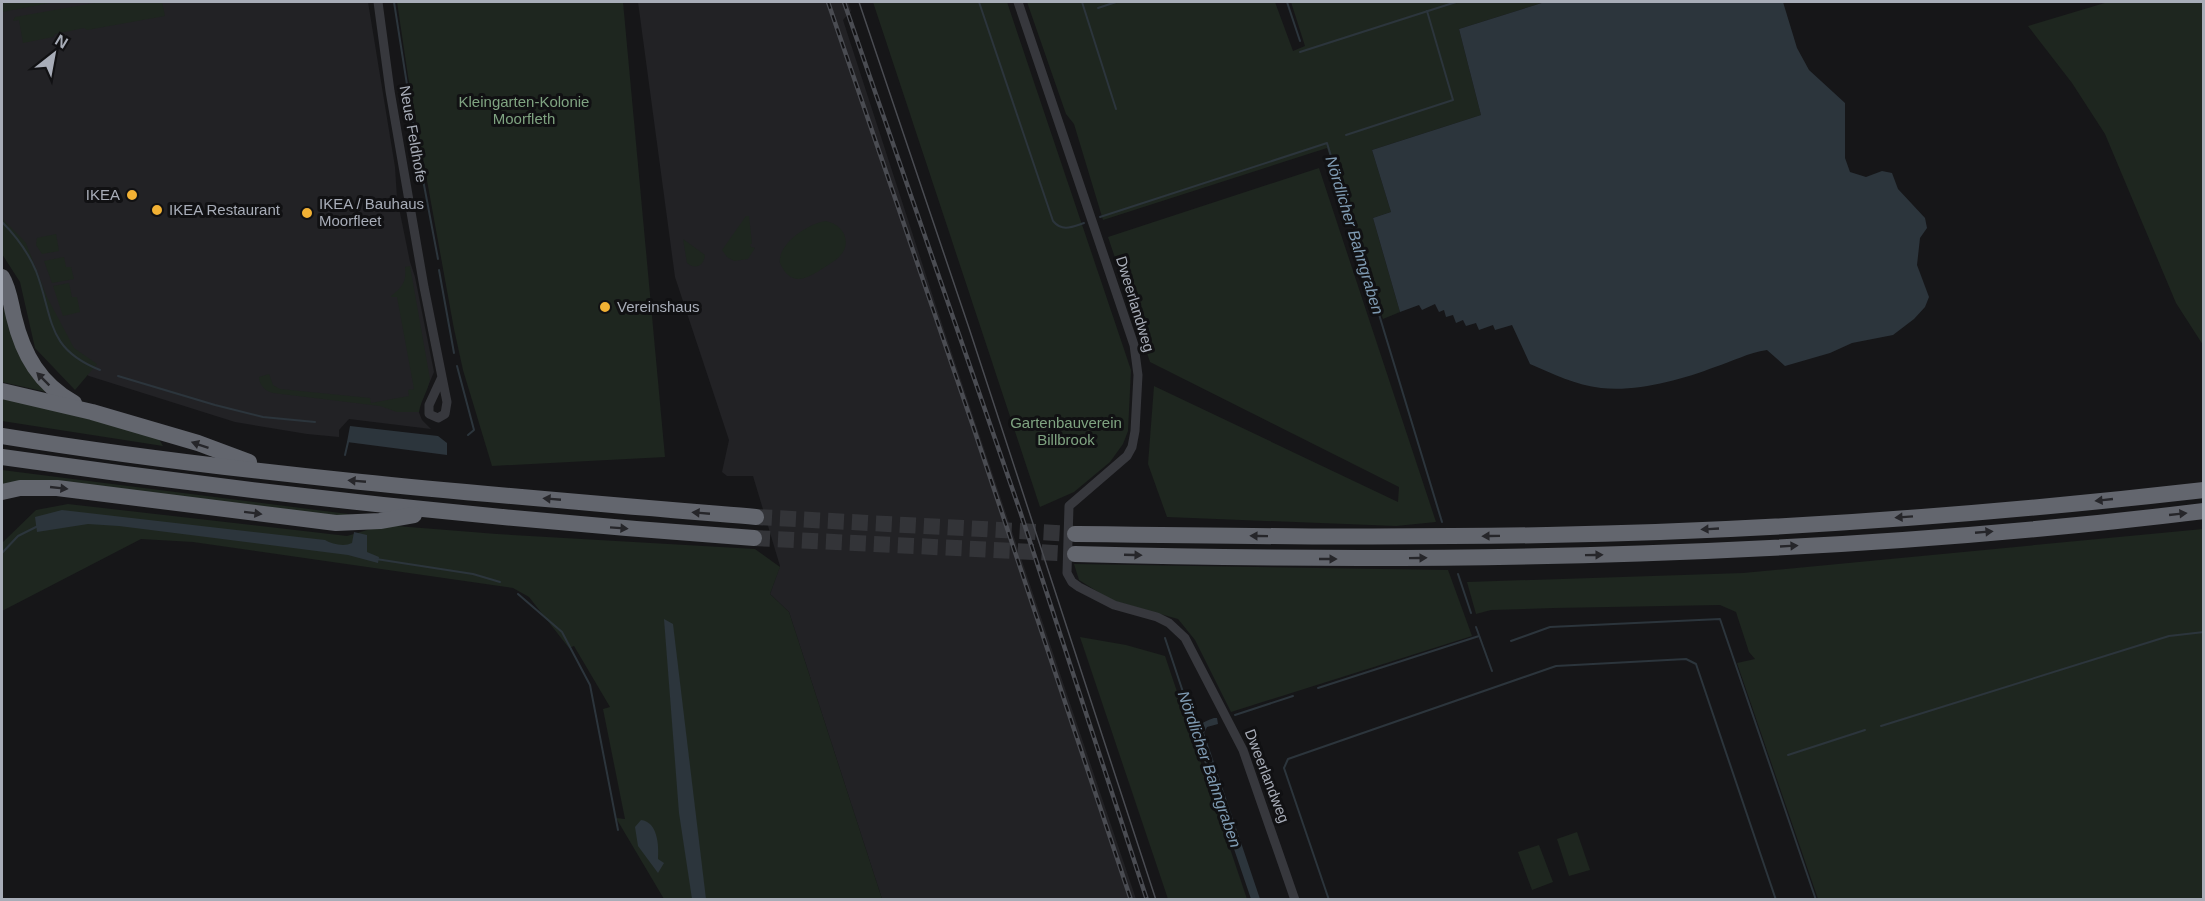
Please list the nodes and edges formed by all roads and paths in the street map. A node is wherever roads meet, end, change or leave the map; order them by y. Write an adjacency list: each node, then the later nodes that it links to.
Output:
1 (378, 2): 4 (street, Neue Feldhofe)
2 (1018, 2): 18 (street, Dweerlandweg)
3 (2, 277): 6 (highway, one-way to 3)
4 (442, 377)
5 (2, 391): 6 (highway)
6 (91, 412): 9 (highway, one-way to 6)
7 (2, 436): 9 (highway)
8 (2, 457): 12 (highway)
9 (275, 472): 14 (highway, one-way to 9)
10 (2204, 490): 15 (highway, one-way to 15)
11 (2, 492): 12 (highway, one-way to 12)
12 (435, 511): 16 (highway, one-way to 16)
13 (2204, 511): 17 (highway, one-way to 13)
14 (756, 517)
15 (1075, 534)
16 (754, 538)
17 (1075, 554)
18 (1295, 900)

